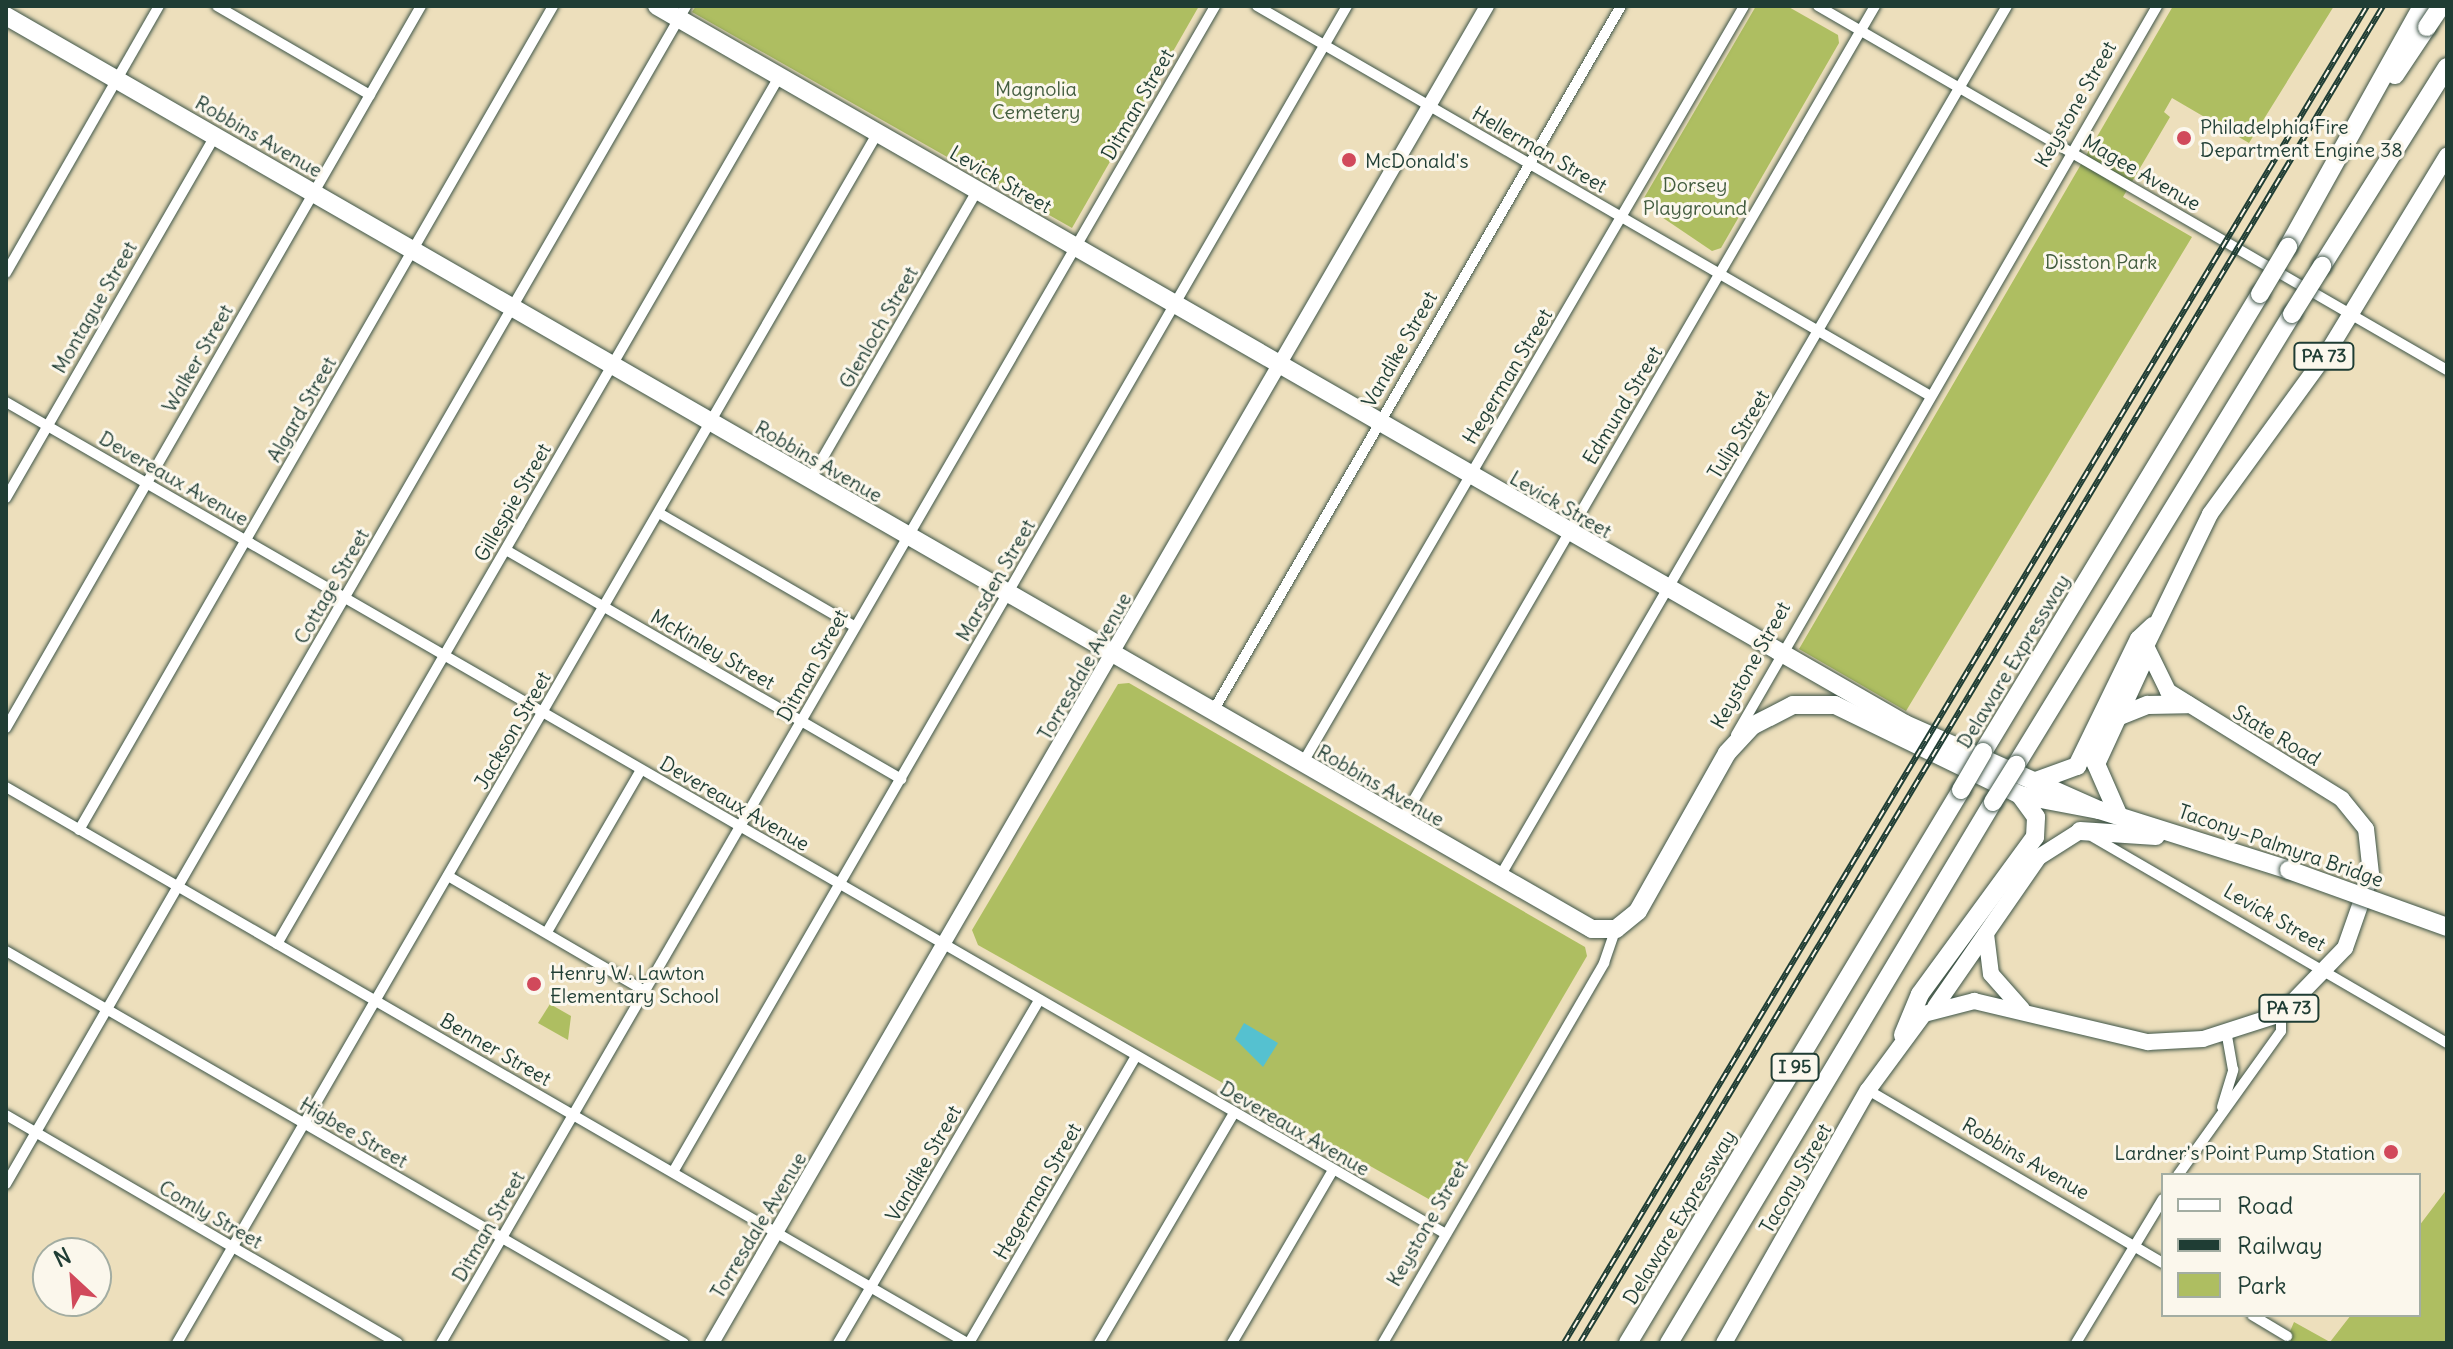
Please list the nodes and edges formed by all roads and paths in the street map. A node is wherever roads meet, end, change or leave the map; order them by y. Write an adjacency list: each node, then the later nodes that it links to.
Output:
1 (159, 6): 25 (street)
2 (217, 6): 27 (street)
3 (421, 6): 27 (street, Walker Street)
4 (553, 6): 38 (street, Algard Street)
5 (657, 6): 17 (highway, Levick Street)
6 (1215, 6): 37 (street, Ditman Street)
7 (1257, 6): 22 (street, Hellerman Street)
8 (1347, 6): 22 (street, Marsden Street)
9 (1487, 6): 28 (street, Torresdale Avenue)
10 (1621, 6): 33 (street, Vandike Street)
11 (1744, 6): 36 (street, Hegerman Street)
12 (1818, 6): 21 (street, Magee Avenue)
13 (1875, 6): 21 (street, Edmund Street)
14 (2007, 6): 26 (street, Tulip Street)
15 (2157, 6): 31 (street, Keystone Street)
16 (2438, 6): 18 (street); 20 (highway, Delaware Expressway / I 95, bridge)
17 (682, 12): 24 (highway, Levick Street); 42 (street, Cottage Street)
18 (2447, 12)
19 (6, 16): 25 (highway, Robbins Avenue)
20 (2421, 17): 145 (highway, Delaware Expressway / I 95, bridge)
21 (1861, 31): 26 (street, Magee Avenue); 40 (street, Edmund Street)
22 (1326, 45): 28 (street, Hellerman Street); 41 (street, Marsden Street)
23 (2447, 67): 146 (highway, I 95, bridge)
24 (779, 77): 29 (highway, Levick Street); 45 (street, Gillespie Street)
25 (117, 79): 30 (highway, Robbins Avenue); 39 (street)
26 (1960, 88): 31 (street, Magee Avenue); 44 (street, Tulip Street)
27 (370, 95): 35 (street, Walker Street)
28 (1430, 106): 33 (street, Hellerman Street); 46 (street, Torresdale Avenue)
29 (877, 134): 34 (highway, Levick Street); 51 (street, Jackson Street)
30 (215, 136): 35 (highway, Robbins Avenue); 52 (street, Montague Street)
31 (2072, 153): 43 (street, Magee Avenue); 48 (street, Keystone Street)
32 (2447, 156): 43 (main road, PA 73)
33 (1529, 164): 36 (street, Hellerman Street); 50 (street, Vandike Street)
34 (977, 191): 37 (highway, Levick Street); 54 (street, Glenloch Street)
35 (313, 193): 38 (highway, Robbins Avenue); 55 (street, Walker Street)
36 (1622, 216): 40 (street, Hellerman Street); 53 (street, Hegerman Street)
37 (1074, 247): 41 (highway, Levick Street); 59 (street, Ditman Street)
38 (412, 250): 42 (highway, Robbins Avenue); 60 (street, Algard Street)
39 (6, 273)
40 (1720, 274): 44 (street, Hellerman Street); 58 (street, Edmund Street)
41 (1173, 305): 46 (highway, Levick Street); 63 (street, Marsden Street)
42 (513, 309): 45 (highway, Robbins Avenue); 64 (street, Cottage Street)
43 (2350, 314): 47 (street, Magee Avenue); 67 (main road, PA 73)
44 (1820, 330): 48 (street, Hellerman Street); 62 (street, Tulip Street)
45 (611, 364): 51 (highway, Robbins Avenue); 61 (street, Gillespie Street)
46 (1280, 366): 50 (highway, Levick Street); 71 (street, Torresdale Avenue)
47 (2447, 370)
48 (1929, 395): 69 (street, Keystone Street)
49 (6, 402): 52 (street, Devereaux Avenue)
50 (1377, 423): 53 (highway, Levick Street); 74 (street, Vandike Street)
51 (710, 424): 54 (highway, Robbins Avenue); 57 (street, Jackson Street)
52 (46, 426): 55 (street, Devereaux Avenue); 56 (street, Montague Street)
53 (1469, 476): 58 (highway, Levick Street); 79 (street, Hegerman Street)
54 (810, 480): 59 (highway, Robbins Avenue)
55 (148, 484): 60 (street, Devereaux Avenue); 77 (street, Walker Street)
56 (6, 498)
57 (659, 513): 65 (street, Jackson Street); 66 (street)
58 (1567, 534): 62 (highway, Levick Street); 86 (street, Edmund Street)
59 (907, 536): 63 (highway, Robbins Avenue); 66 (street, Ditman Street)
60 (247, 540): 64 (street, Devereaux Avenue); 88 (street, Algard Street)
61 (506, 550): 65 (street, McKinley Street); 70 (street, Gillespie Street)
62 (1667, 589): 69 (highway, Levick Street); 92 (street, Tulip Street)
63 (1007, 595): 71 (highway, Robbins Avenue); 81 (street, Marsden Street)
64 (345, 599): 70 (street, Devereaux Avenue); 94 (street, Cottage Street)
65 (605, 607): 73 (street, Jackson Street); 76 (street, McKinley Street)
66 (854, 626): 76 (street, Ditman Street)
67 (2153, 626): 68 (main road, PA 73); 83 (highway)
68 (2147, 653): 72 (main road, State Road / PA 73); 75 (highway, PA 73)
69 (1778, 655): 78 (street, Keystone Street); 83 (highway, Levick Street)
70 (444, 656): 73 (street, Devereaux Avenue); 99 (street, Gillespie Street)
71 (1113, 656): 74 (highway, Robbins Avenue); 100 (street, Torresdale Avenue)
72 (2187, 704): 75 (highway); 102 (main road, State Road / PA 73)
73 (543, 712): 80 (street, Devereaux Avenue); 91 (street, Jackson Street)
74 (1212, 713): 79 (highway, Robbins Avenue)
75 (2115, 718): 85 (highway, PA 73)
76 (802, 721): 81 (street, McKinley Street); 87 (street, Ditman Street)
77 (6, 728)
78 (1727, 753): 83 (highway, Levick Street); 96 (highway, Keystone Street)
79 (1302, 764): 86 (highway, Robbins Avenue)
80 (641, 770): 87 (street, Devereaux Avenue); 97 (street)
81 (901, 779): 93 (street, Marsden Street)
82 (6, 787): 88 (street, Benner Street)
83 (2025, 788): 84 (highway, Levick Street); 110 (highway)
84 (2099, 810): 85 (highway, Tacony–Palmyra Bridge)
85 (2118, 814): 90 (highway, Tacony–Palmyra Bridge)
86 (1401, 822): 92 (highway, Robbins Avenue)
87 (741, 827): 93 (street, Devereaux Avenue); 103 (street, Ditman Street)
88 (79, 830): 94 (street, Benner Street)
89 (2080, 831): 90 (highway); 98 (main road); 102 (street, Levick Street)
90 (2210, 844): 95 (highway, Tacony–Palmyra Bridge, bridge)
91 (448, 876): 97 (street); 105 (street, Jackson Street)
92 (1498, 879): 96 (highway, Robbins Avenue)
93 (839, 884): 100 (street, Devereaux Avenue); 122 (street, Marsden Street)
94 (178, 887): 99 (street, Benner Street); 107 (street, Cottage Street)
95 (2447, 927)
96 (1616, 929): 127 (street, Keystone Street)
97 (547, 932): 103 (street)
98 (1986, 933): 106 (main road); 108 (main road)
99 (277, 944): 105 (street, Benner Street)
100 (945, 946): 104 (street, Devereaux Avenue); 126 (street, Torresdale Avenue)
101 (6, 951): 107 (street, Higbee Street)
102 (2327, 973): 109 (main road, State Road / PA 73); 112 (street, Levick Street)
103 (645, 991): 118 (street, Ditman Street)
104 (1039, 1000): 113 (street, Devereaux Avenue); 132 (street, Vandike Street)
105 (376, 1001): 118 (street, Benner Street); 119 (street, Jackson Street)
106 (1934, 1009): 108 (main road, State Road); 110 (main road, State Road)
107 (107, 1010): 119 (street, Higbee Street); 120 (street, Cottage Street)
108 (2024, 1011): 111 (main road, State Road / PA 73)
109 (2281, 1014): 111 (main road, State Road / PA 73); 115 (street)
110 (1903, 1035): 114 (main road, Tacony Street)
111 (2227, 1035): 115 (street)
112 (2447, 1043)
113 (1136, 1056): 116 (street, Devereaux Avenue); 141 (street, Hegerman Street)
114 (1868, 1090): 129 (street, Robbins Avenue); 147 (main road, Tacony Street)
115 (2222, 1107): 123 (street)
116 (1234, 1113): 121 (street, Devereaux Avenue); 142 (street)
117 (6, 1115): 120 (street, Comly Street)
118 (573, 1115): 122 (street, Benner Street); 128 (street, Ditman Street)
119 (304, 1124): 128 (street, Higbee Street); 130 (street, Jackson Street)
120 (36, 1133): 124 (street, Cottage Street); 130 (street, Comly Street)
121 (1333, 1170): 127 (street, Devereaux Avenue); 143 (street)
122 (673, 1172): 126 (street, Benner Street)
123 (2179, 1173)
124 (6, 1184)
125 (2161, 1202): 129 (street)
126 (777, 1234): 132 (street, Benner Street); 139 (street, Torresdale Avenue)
127 (1446, 1234): 144 (street, Keystone Street)
128 (502, 1239): 137 (street, Ditman Street); 138 (street, Higbee Street)
129 (2133, 1245): 131 (street, Robbins Avenue); 148 (street)
130 (233, 1247): 135 (street, Jackson Street); 136 (street, Comly Street)
131 (2161, 1262)
132 (872, 1287): 140 (street, Vandike Street); 141 (street, Benner Street)
133 (2255, 1317): 134 (street)
134 (2287, 1336)
135 (177, 1343)
136 (398, 1343)
137 (441, 1343)
138 (684, 1343)
139 (712, 1343)
140 (838, 1343)
141 (968, 1343)
142 (1099, 1343)
143 (1232, 1343)
144 (1383, 1343)
145 (1628, 1343)
146 (1669, 1343)
147 (1724, 1343)
148 (2076, 1343)

